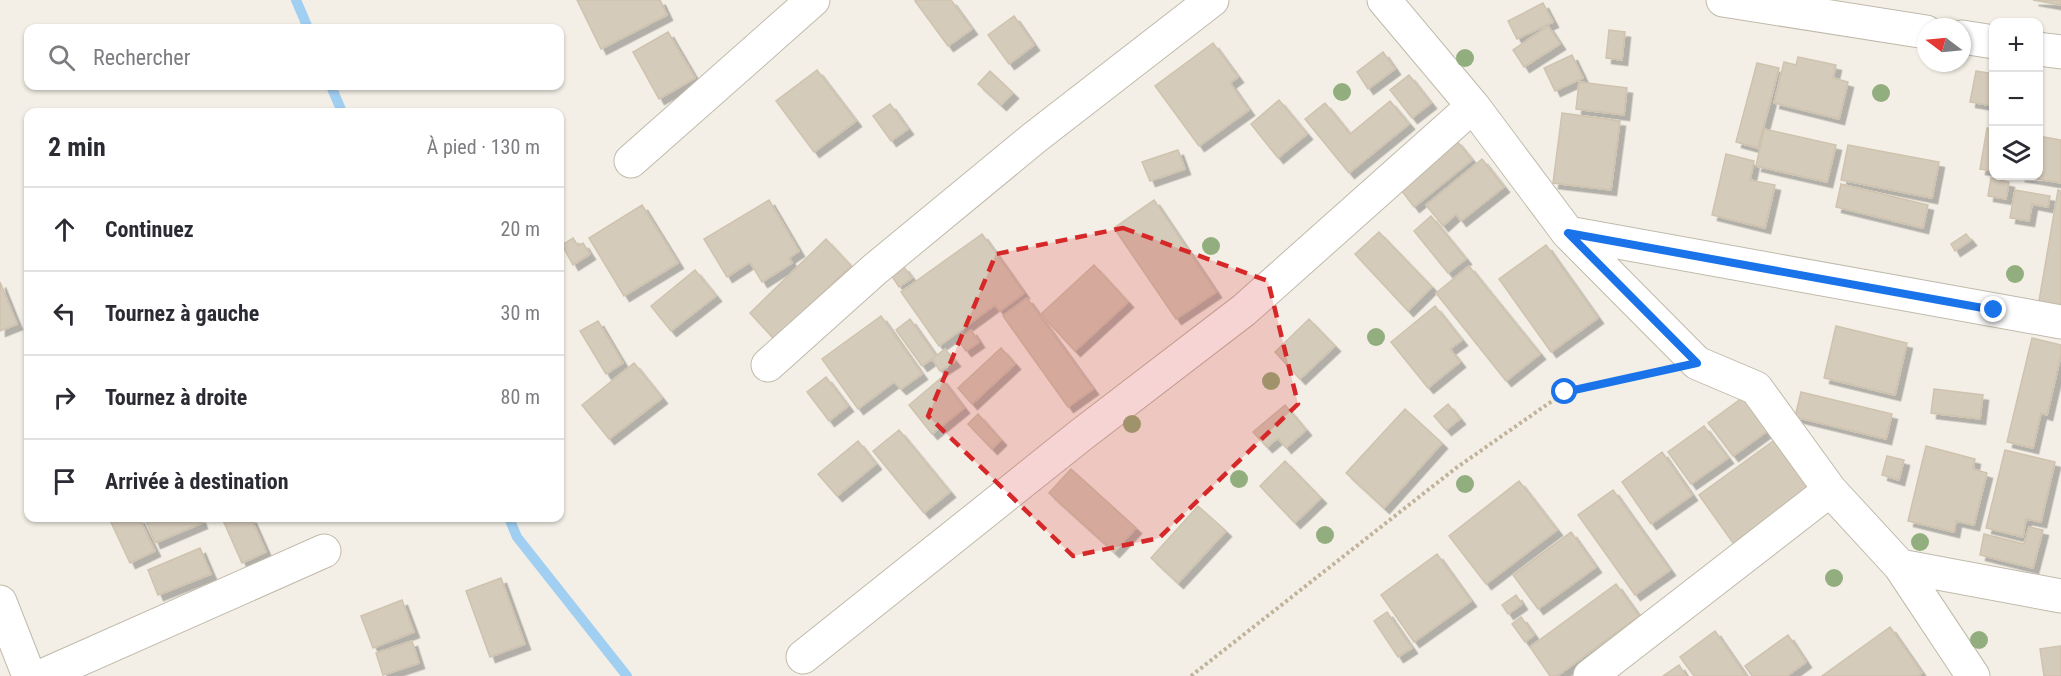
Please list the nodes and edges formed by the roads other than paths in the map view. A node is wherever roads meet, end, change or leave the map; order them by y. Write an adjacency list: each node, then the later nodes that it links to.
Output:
1 (813, 0): 11 (street)
2 (1212, 0): 14 (street)
3 (1384, 0): 10 (street)
4 (1723, 0): 5 (street)
5 (1917, 31)
6 (1971, 38): 7 (street)
7 (1989, 41)
8 (2043, 50): 9 (street)
9 (2061, 52)
10 (1473, 106): 12 (street); 20 (street)
11 (631, 161)
12 (1568, 233): 13 (street); 15 (street)
13 (2061, 322)
14 (768, 365)
15 (1830, 490): 17 (street); 23 (street)
16 (324, 551): 22 (street)
17 (1900, 566): 18 (street); 24 (street)
18 (2061, 596)
19 (0, 602): 21 (street)
20 (803, 657)
21 (29, 676)
22 (42, 676)
23 (1590, 676)
24 (1973, 676)

